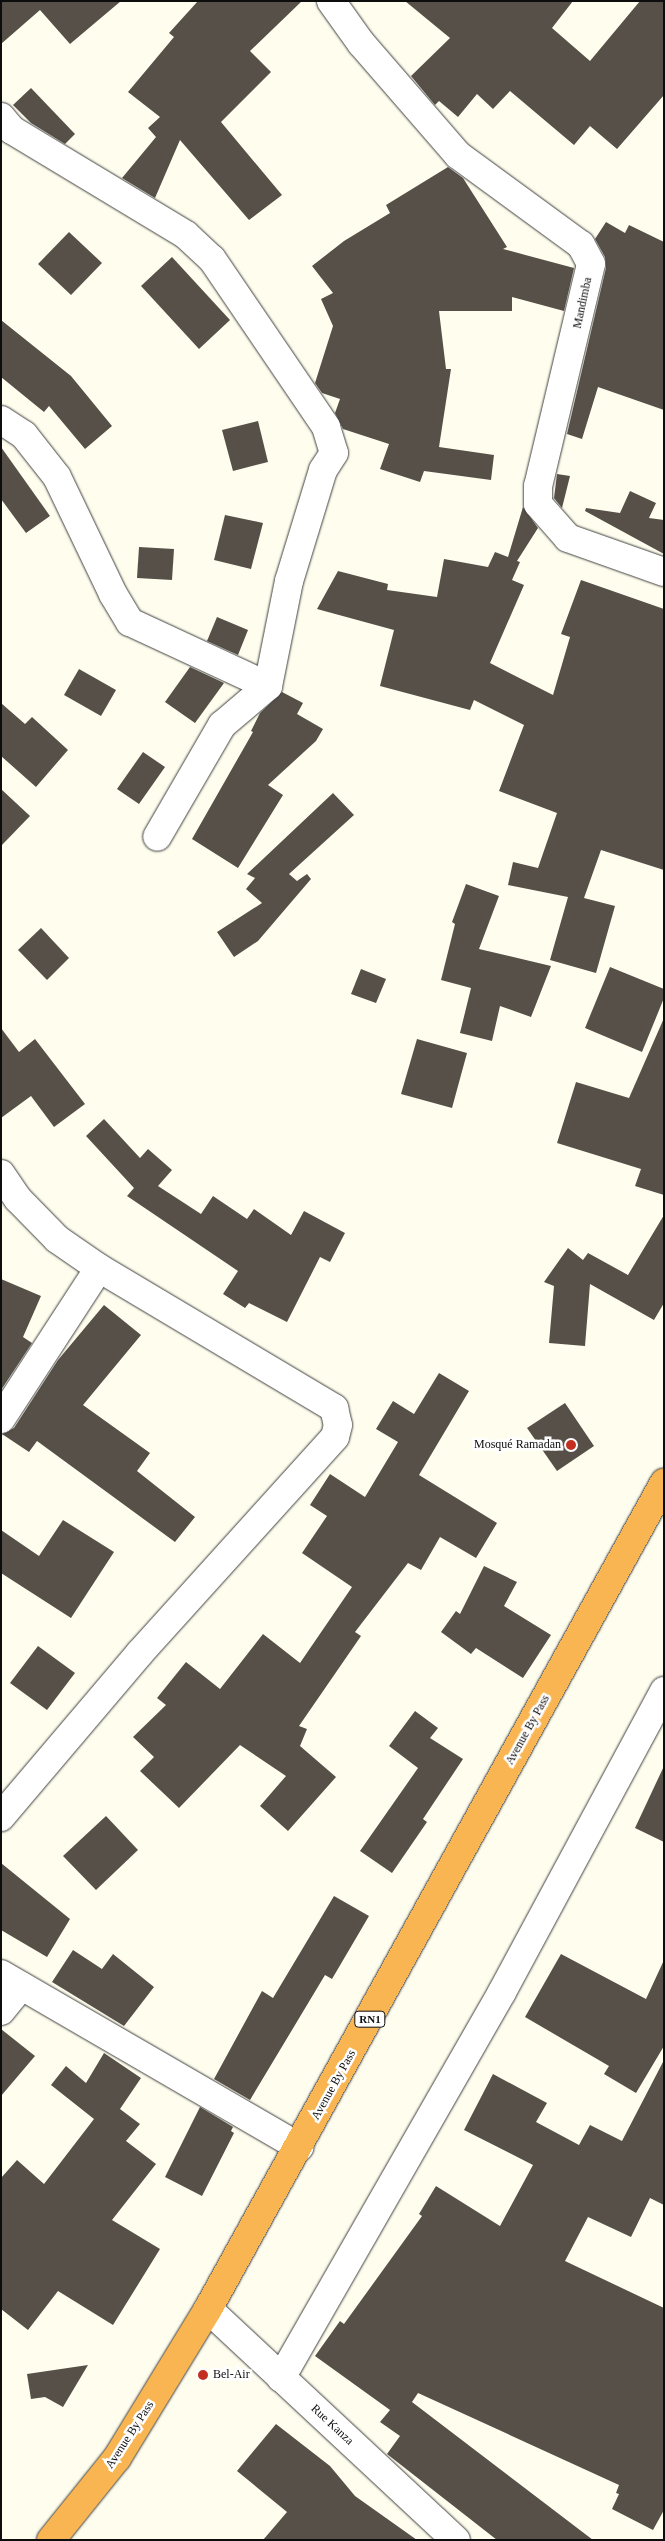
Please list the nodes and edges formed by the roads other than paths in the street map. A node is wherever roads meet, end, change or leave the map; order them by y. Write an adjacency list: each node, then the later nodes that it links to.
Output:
1 (331, 1): 4 (street, Mandimba)
2 (1, 117): 5 (street)
3 (1, 420): 5 (street)
4 (664, 572)
5 (268, 686): 6 (street)
6 (157, 837)
7 (1, 1174): 8 (street)
8 (99, 1268): 9 (street); 12 (street)
9 (1, 1419)
10 (664, 1483): 15 (highway, Avenue By Pass / RN1)
11 (664, 1691): 17 (street)
12 (1, 1817)
13 (11, 1980): 14 (street); 15 (street)
14 (1, 2011)
15 (300, 2147): 16 (highway, Avenue By Pass / RN1)
16 (208, 2309): 17 (street, Rue Kanza); 18 (highway, Avenue By Pass / RN1)
17 (281, 2378): 19 (street, Rue Kanza)
18 (51, 2540)
19 (456, 2540)

